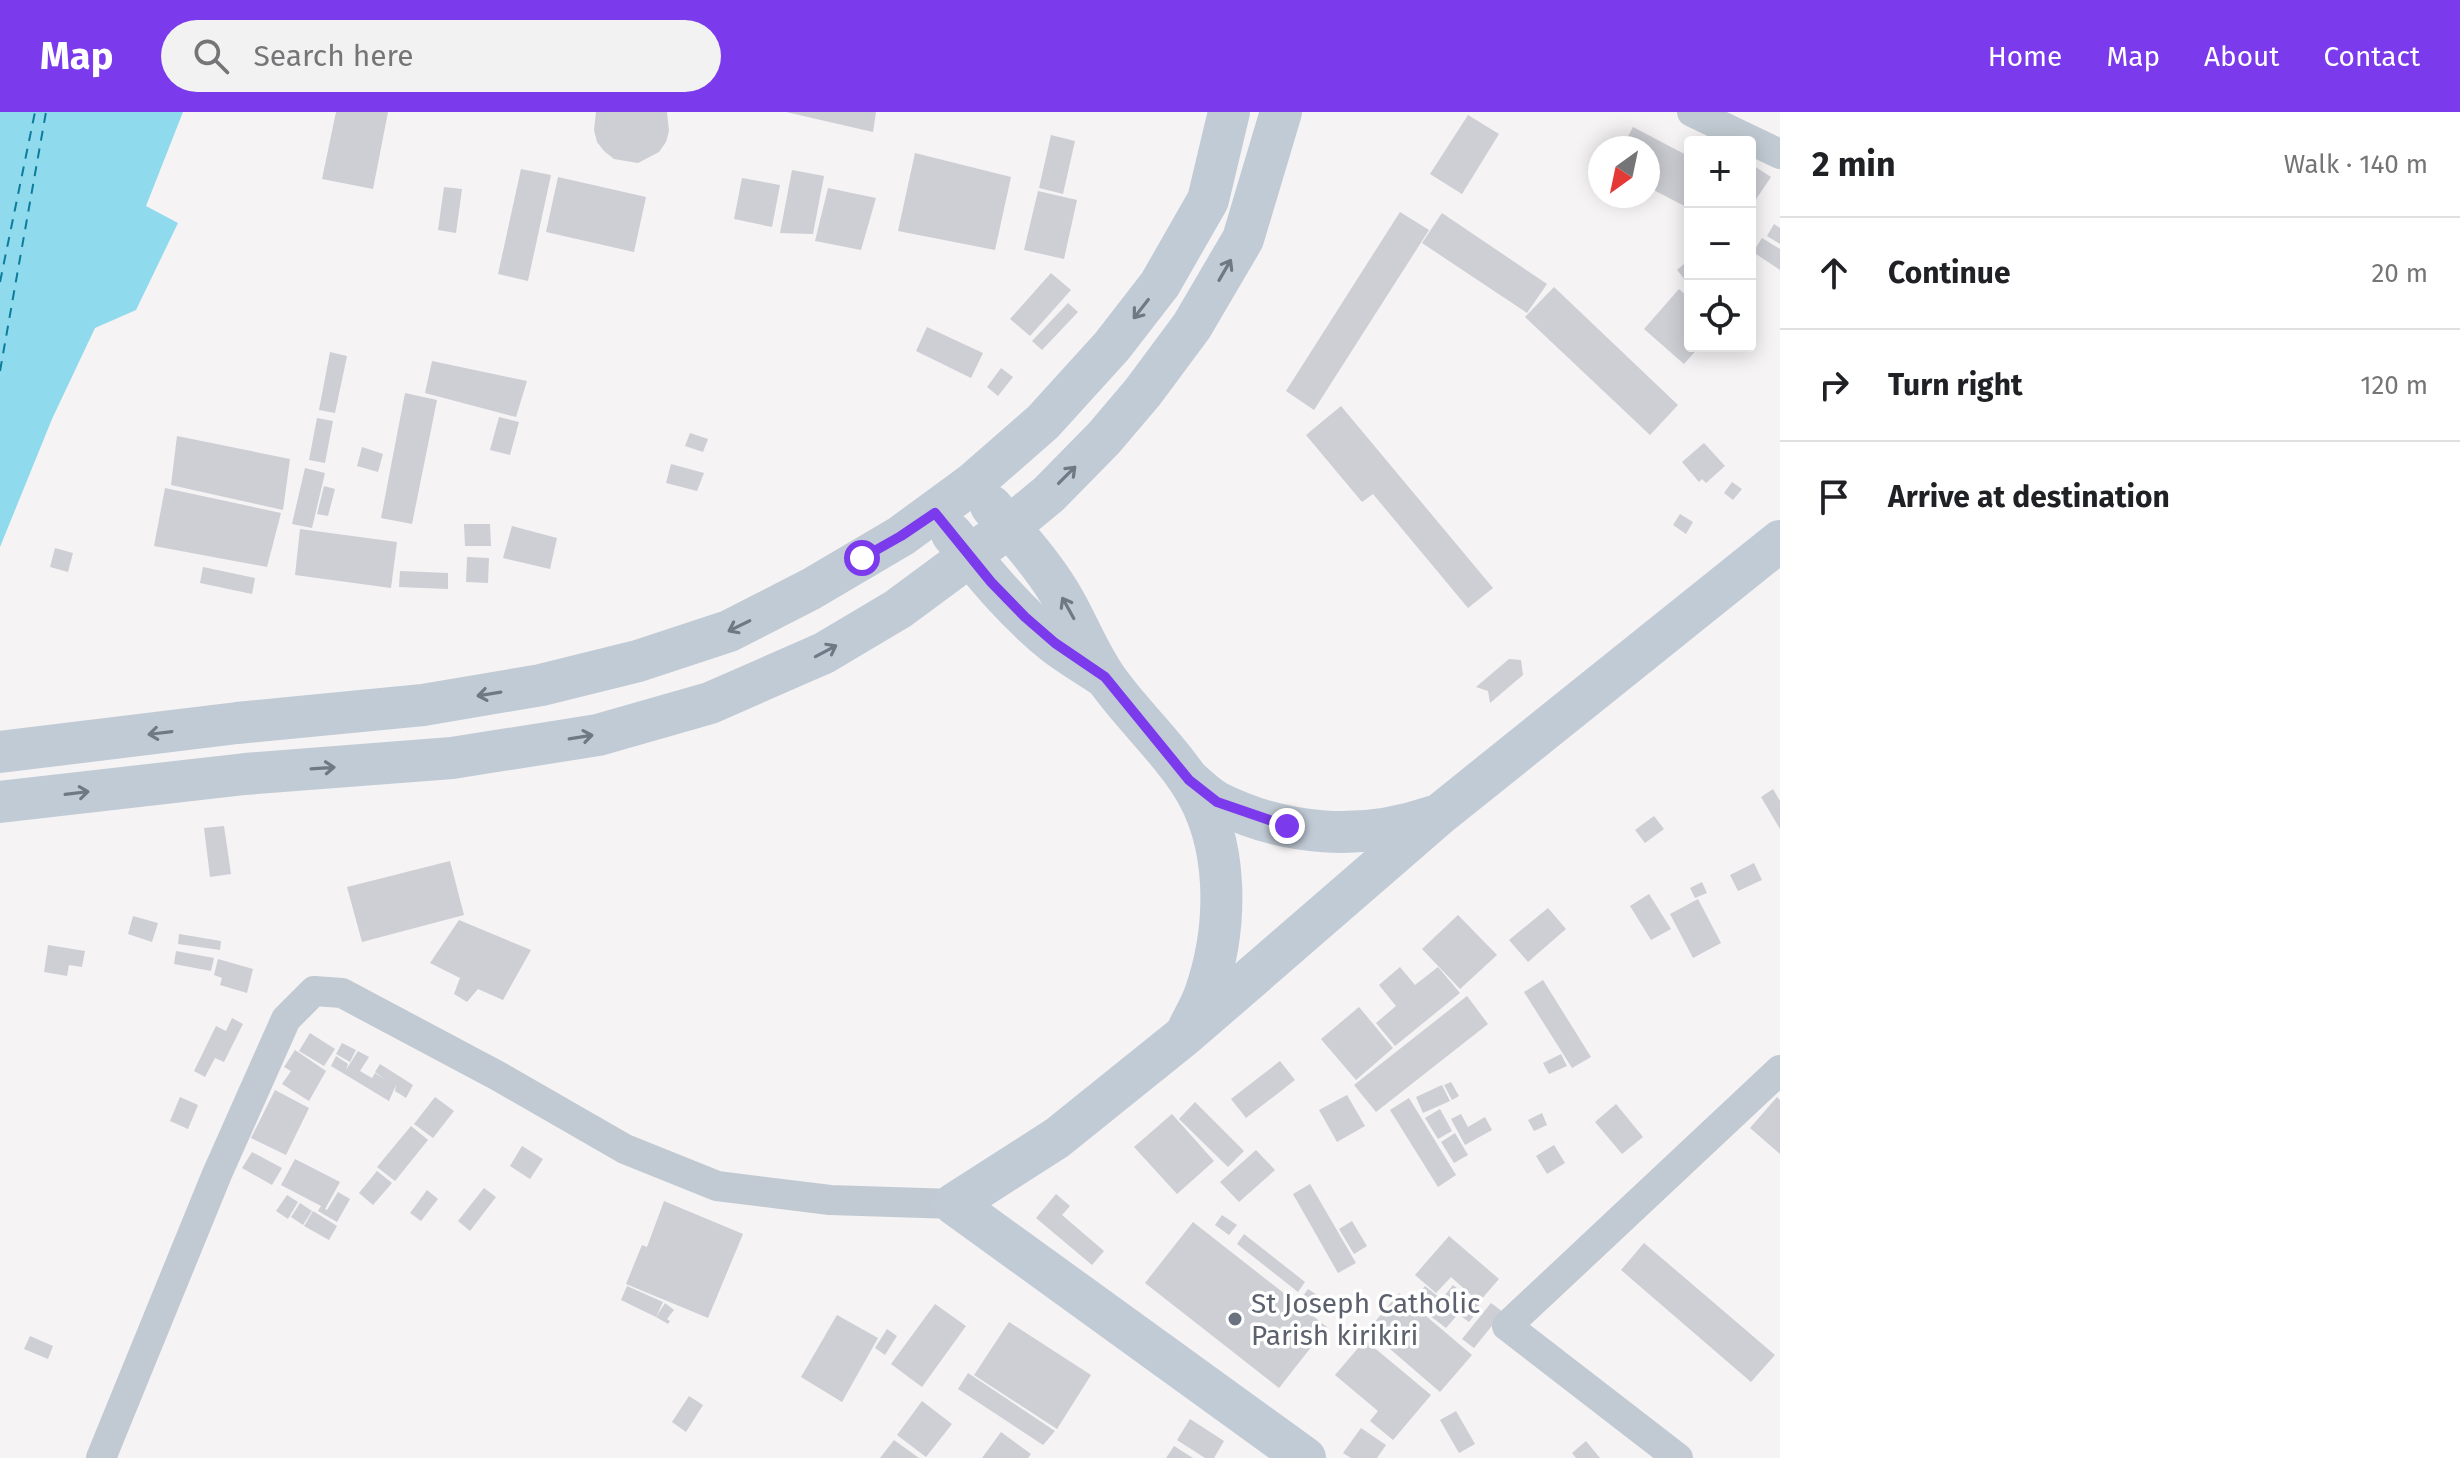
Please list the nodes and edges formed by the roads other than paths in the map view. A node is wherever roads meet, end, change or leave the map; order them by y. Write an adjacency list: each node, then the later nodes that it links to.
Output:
1 (1229, 112): 5 (main road, one-way to 5)
2 (1281, 112): 7 (main road, one-way to 2)
3 (1692, 112): 4 (street)
4 (1780, 154)
5 (972, 484): 6 (main road); 7 (main road)
6 (935, 513): 9 (main road); 11 (main road, one-way to 11)
7 (1009, 527): 9 (main road); 10 (main road, one-way to 7)
8 (1780, 541): 14 (main road)
9 (970, 556): 10 (main road); 13 (main road, one-way to 9)
10 (1105, 677): 12 (main road)
11 (0, 752)
12 (1189, 780): 14 (main road); 15 (main road)
13 (0, 802)
14 (1440, 814): 15 (main road)
15 (1185, 1035): 17 (main road)
16 (1780, 1070): 20 (street)
17 (954, 1204): 18 (street); 19 (main road)
18 (101, 1458)
19 (1305, 1458)
20 (1678, 1458)

